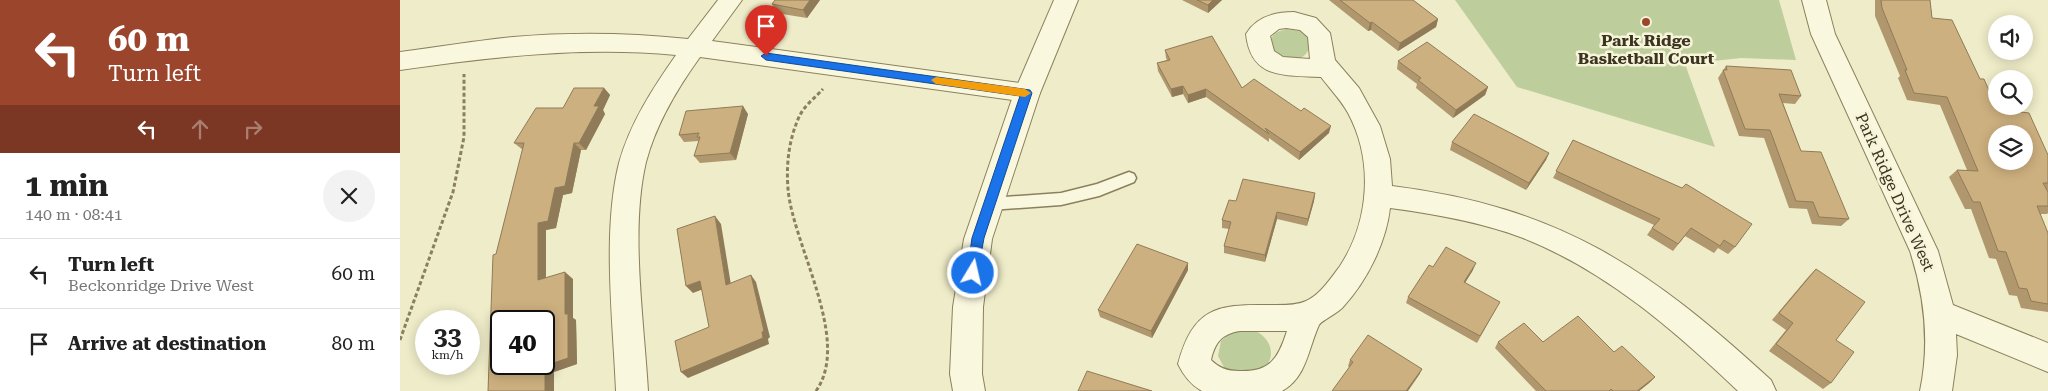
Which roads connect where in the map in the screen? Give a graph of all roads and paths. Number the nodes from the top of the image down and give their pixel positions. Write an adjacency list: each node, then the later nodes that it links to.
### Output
1 (730, 0): 4 (street)
2 (1066, 0): 9 (street)
3 (1814, 0): 14 (street, Park Ridge Drive West)
4 (695, 47): 5 (street); 9 (street); 17 (street)
5 (400, 61)
6 (463, 68): 15 (path)
7 (1329, 69): 11 (street)
8 (823, 89): 18 (path)
9 (1027, 93): 12 (street)
10 (1129, 178): 12 (lane)
11 (1379, 196): 13 (street); 20 (street)
12 (990, 204): 19 (street)
13 (1307, 314)
14 (1940, 314): 16 (street); 21 (street, Park Ridge Drive West)
15 (400, 340)
16 (2048, 358)
17 (632, 391)
18 (816, 391)
19 (969, 391)
20 (1760, 391)
21 (1936, 391)

